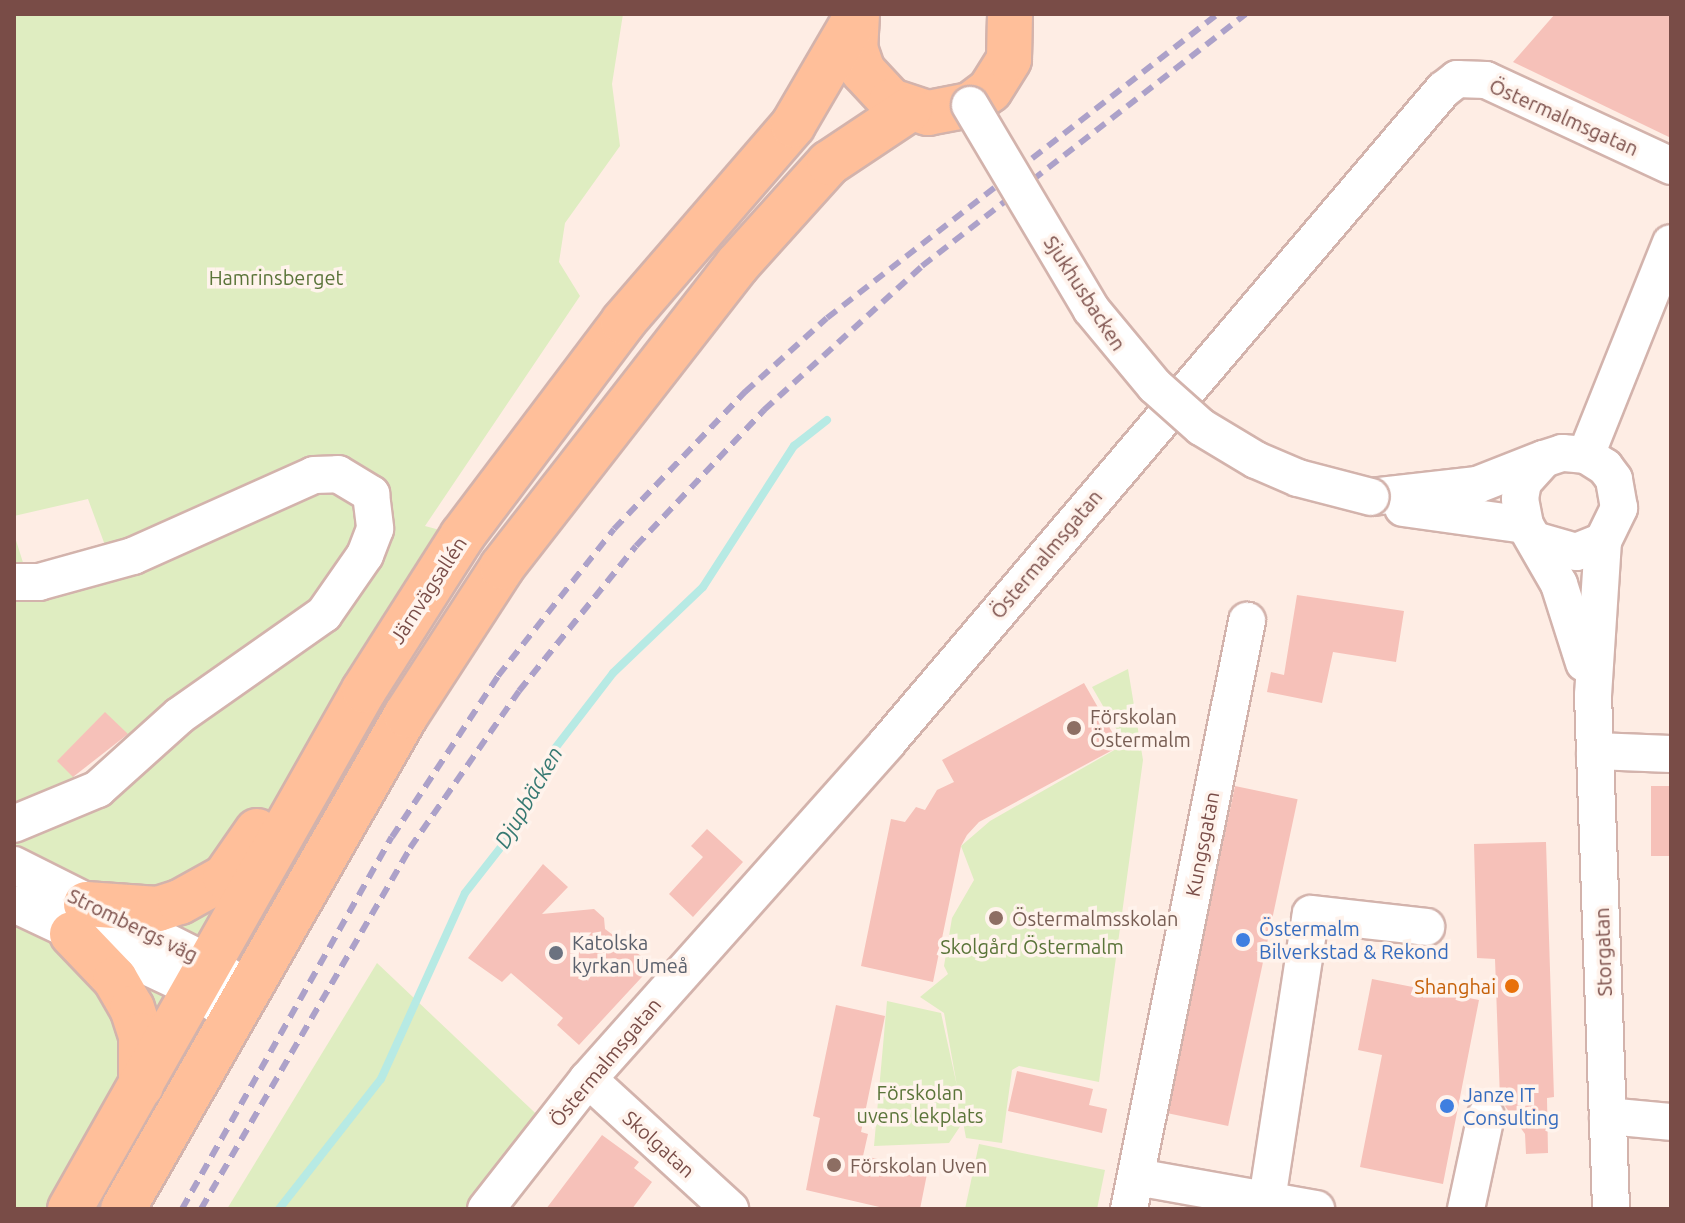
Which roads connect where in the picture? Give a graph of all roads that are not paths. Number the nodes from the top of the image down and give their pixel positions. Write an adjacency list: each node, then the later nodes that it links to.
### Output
1 (1010, 14): 4 (main road)
2 (1033, 14): 4 (main road)
3 (856, 16): 6 (main road); 16 (main road, Järnvägsallén)
4 (1009, 59): 5 (main road)
5 (970, 105): 6 (main road); 11 (street, Sjukhusbacken, bridge)
6 (910, 109): 26 (main road)
7 (1671, 166): 27 (street, Östermalmsgatan)
8 (1671, 243): 9 (street)
9 (1586, 455): 10 (street); 13 (street, Storgatan)
10 (1544, 459): 11 (street, Sjukhusbacken); 12 (street, Storgatan)
11 (1371, 497): 12 (street, Sjukhusbacken)
12 (1522, 529): 13 (street); 17 (street, Storgatan)
13 (1603, 541): 17 (street, Storgatan)
14 (14, 582): 20 (street)
15 (1247, 621): 32 (street, Kungsgatan)
16 (364, 690): 23 (main road); 25 (main road, Järnvägsallén)
17 (1593, 695): 18 (street, Storgatan)
18 (1595, 751): 19 (street); 30 (street, Storgatan)
19 (1671, 754)
20 (14, 824)
21 (14, 865): 23 (street, Strombergs väg)
22 (14, 904): 23 (street, Strombergs väg)
23 (79, 919): 25 (street, Strombergs väg); 28 (main road)
24 (1426, 927): 33 (street)
25 (202, 976): 26 (street, Strombergs väg); 28 (main road, Järnvägsallén)
26 (241, 1003): 35 (main road)
27 (588, 1079): 36 (street, Östermalmsgatan); 37 (street, Skolgatan)
28 (141, 1086): 34 (main road, Järnvägsallén)
29 (1486, 1116): 39 (street)
30 (1608, 1116): 31 (street); 40 (street, Storgatan)
31 (1671, 1122)
32 (1132, 1193): 33 (street)
33 (1267, 1200): 38 (street)
34 (70, 1209)
35 (123, 1209)
36 (486, 1209)
37 (730, 1209)
38 (1316, 1209)
39 (1466, 1209)
40 (1611, 1209)

